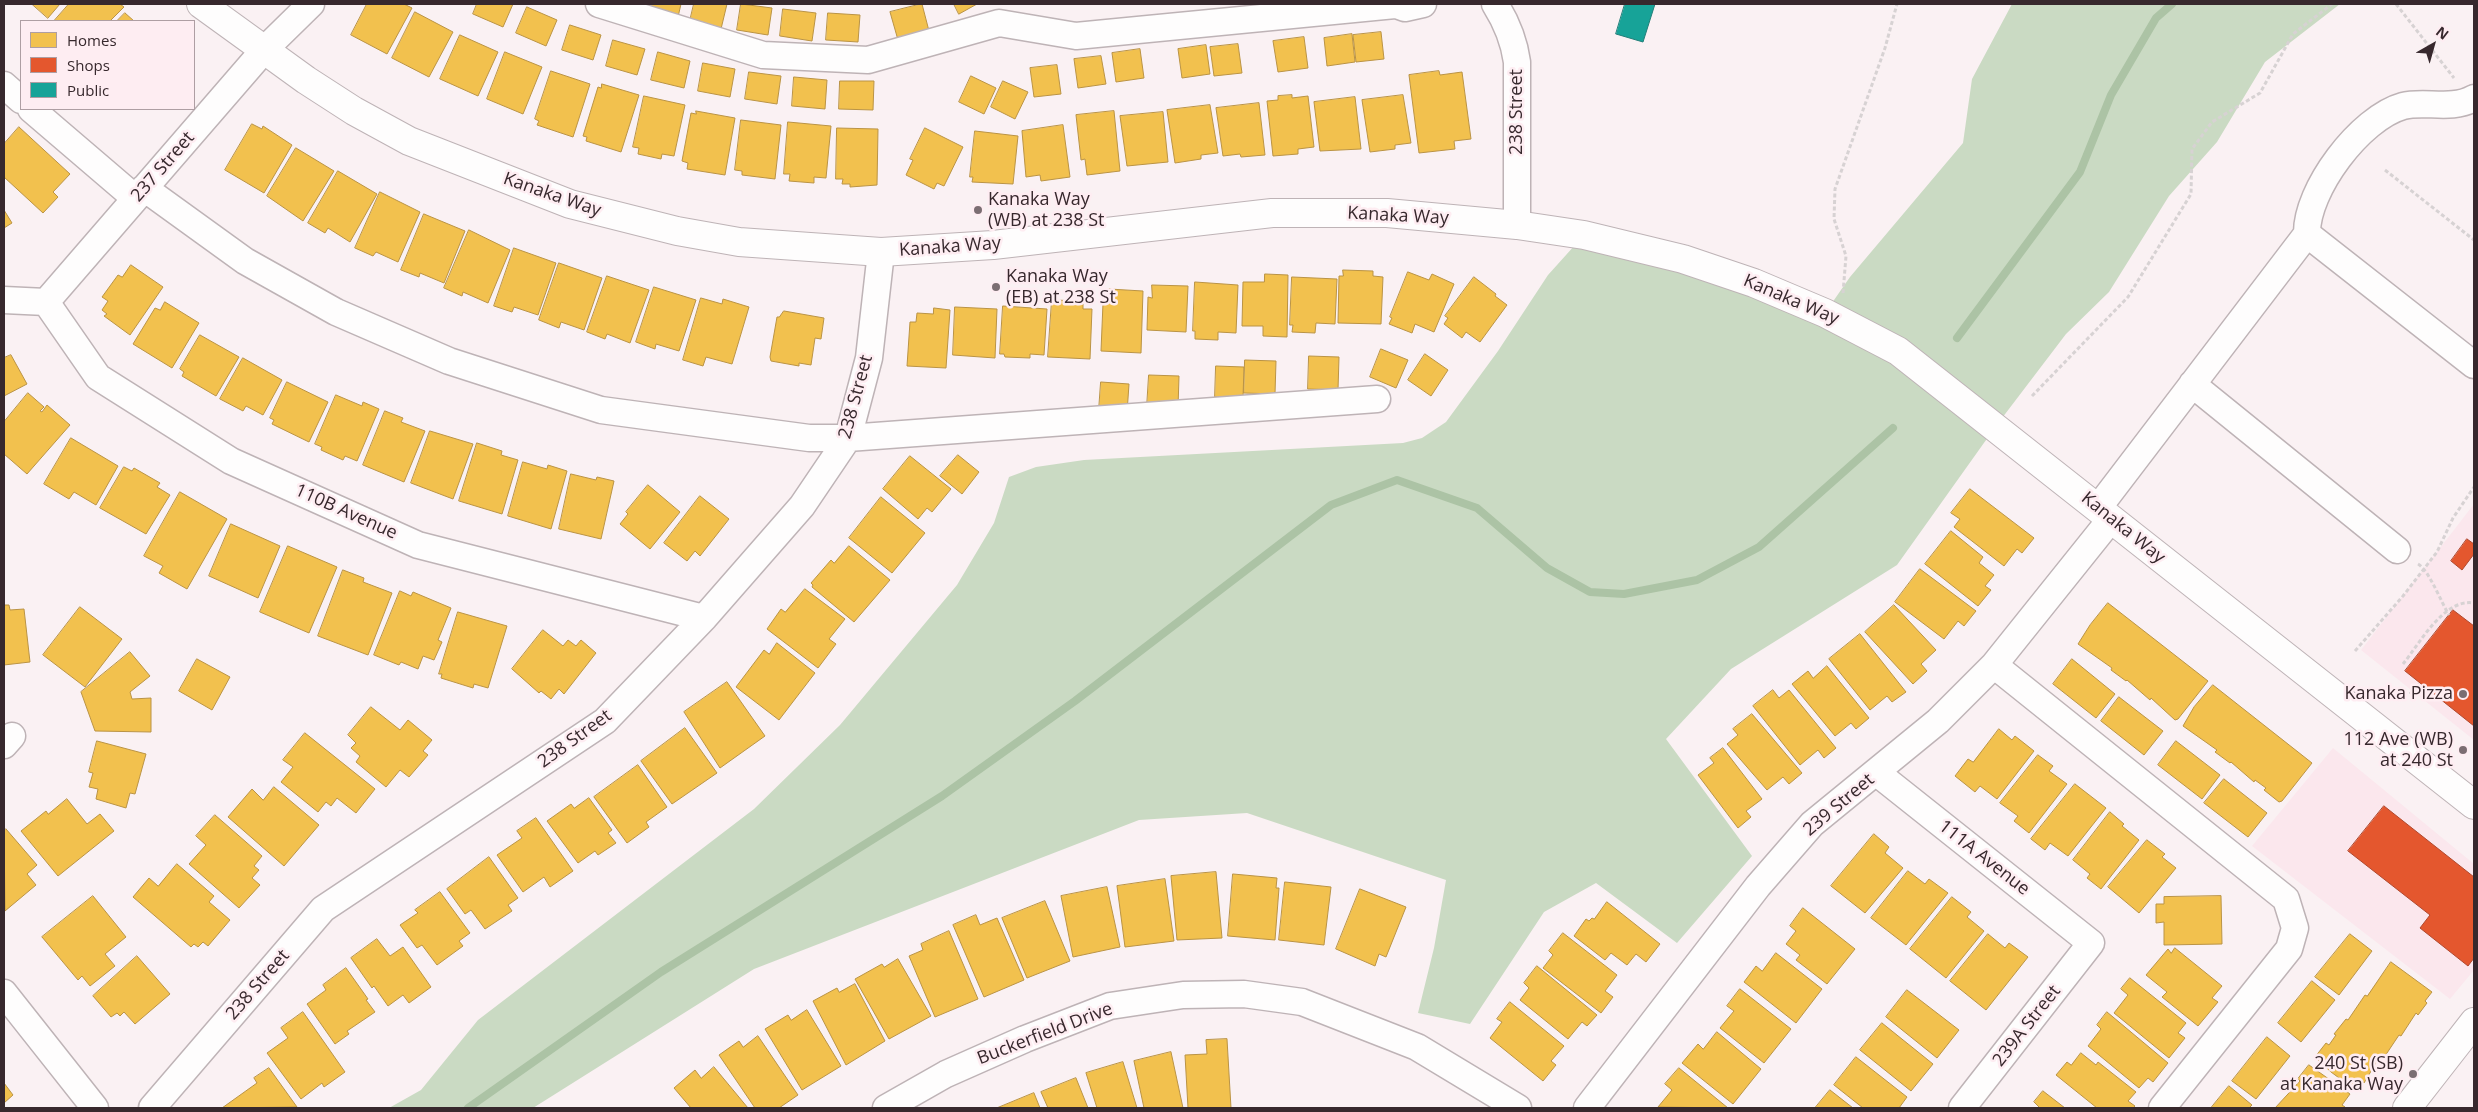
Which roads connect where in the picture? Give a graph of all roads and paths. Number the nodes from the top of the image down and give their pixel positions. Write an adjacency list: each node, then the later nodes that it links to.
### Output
1 (201, 4): 10 (main road, Kanaka Way)
2 (311, 4): 10 (street, 237 Street)
3 (598, 4): 9 (street)
4 (1423, 4): 9 (street)
5 (1495, 4): 17 (street, 238 Street)
6 (1897, 4): 23 (path)
7 (2332, 4): 26 (path)
8 (2396, 4): 13 (path)
9 (1395, 5)
10 (264, 50): 16 (street, 237 Street); 20 (main road, Kanaka Way)
11 (4, 85): 12 (street)
12 (20, 99)
13 (2473, 100): 18 (street)
14 (32, 110): 16 (street)
15 (2385, 170): 19 (path)
16 (139, 193): 22 (street, 237 Street); 28 (street)
17 (1517, 226): 20 (main road, Kanaka Way); 23 (main road, Kanaka Way)
18 (2307, 234): 24 (street); 25 (street, 239 Street)
19 (2474, 240)
20 (881, 252): 28 (street, 238 Street)
21 (4, 300): 22 (street)
22 (46, 302): 36 (street, 110B Avenue)
23 (1834, 317): 30 (main road, Kanaka Way)
24 (2474, 365)
25 (2192, 384): 30 (street, 239 Street); 31 (street)
26 (2032, 396)
27 (1376, 400): 28 (street)
28 (848, 438): 36 (street, 238 Street)
29 (2474, 487): 32 (path)
30 (2105, 514): 39 (street, 239 Street); 43 (main road, Kanaka Way)
31 (2397, 550): 32 (path)
32 (2425, 568): 34 (path); 37 (path)
33 (2474, 604): 34 (path)
34 (2446, 610): 35 (path); 38 (path)
35 (2449, 615)
36 (704, 618): 48 (street, 238 Street)
37 (2355, 651)
38 (2403, 664)
39 (1994, 665): 42 (street, 239 Street); 53 (street)
40 (2419, 684): 41 (path)
41 (2410, 694)
42 (1877, 773): 44 (street, 111A Avenue); 51 (street, 239 Street)
43 (2474, 805)
44 (2091, 943): 52 (street, 239A Street)
45 (4, 993): 47 (street)
46 (2474, 1022): 54 (main road)
47 (95, 1108)
48 (152, 1108)
49 (886, 1108): 50 (street, Buckerfield Drive)
50 (1518, 1108)
51 (1587, 1108)
52 (1962, 1108)
53 (2162, 1108)
54 (2408, 1108)

